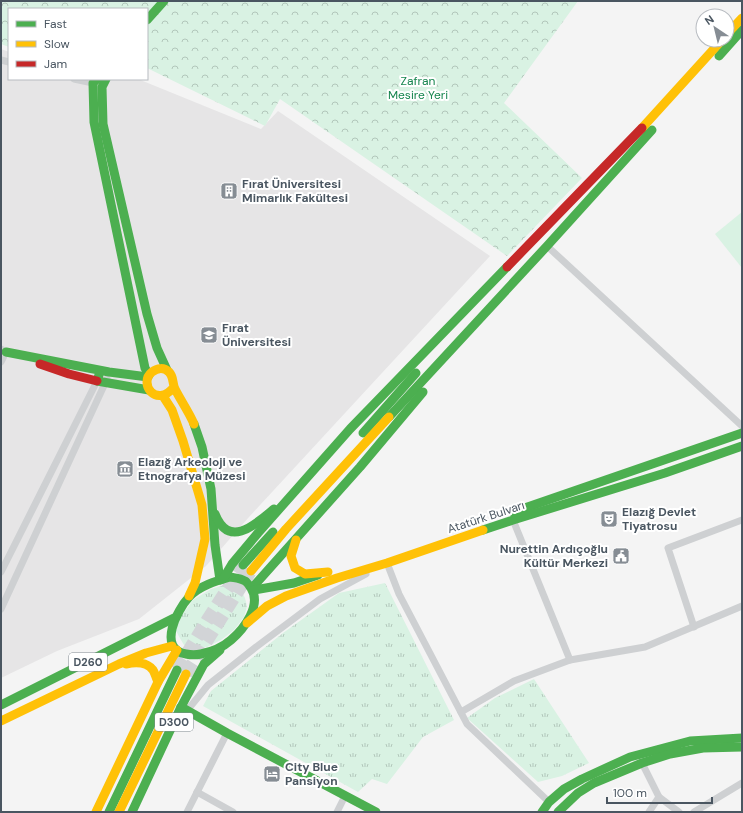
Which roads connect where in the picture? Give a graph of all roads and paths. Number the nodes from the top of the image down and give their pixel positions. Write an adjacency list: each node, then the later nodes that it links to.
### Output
1 (164, 1): 3 (main road)
2 (742, 18): 4 (main road)
3 (148, 19)
4 (735, 25)
5 (742, 30): 11 (main road)
6 (715, 48): 10 (main road)
7 (84, 80): 9 (street)
8 (106, 80): 14 (main road)
9 (95, 81): 16 (main road)
10 (534, 240): 24 (main road); 30 (main road)
11 (547, 246): 21 (street); 28 (main road); 31 (main road)
12 (4, 351): 13 (street); 15 (main road); 17 (main road)
13 (1, 362)
14 (167, 370): 16 (main road); 18 (main road)
15 (105, 371): 16 (main road); 17 (main road)
16 (149, 376): 19 (main road)
17 (101, 381): 19 (main road); 32 (street); 38 (street)
18 (174, 387): 20 (main road); 25 (main road)
19 (149, 390): 20 (main road)
20 (163, 396): 36 (main road)
21 (742, 426)
22 (742, 433): 33 (main road, Atatürk Bulvarı)
23 (742, 446): 26 (main road, Atatürk Bulvarı)
24 (294, 492): 25 (main road); 34 (main road)
25 (213, 511): 34 (main road)
26 (513, 520): 29 (main road, Atatürk Bulvarı); 44 (street)
27 (742, 520): 41 (street)
28 (296, 539): 33 (main road); 35 (main road)
29 (387, 563): 40 (main road, Atatürk Bulvarı); 50 (street); 51 (street)
30 (242, 565)
31 (251, 571)
32 (1, 572)
33 (328, 572): 35 (main road, Atatürk Bulvarı)
34 (222, 580): 35 (main road); 36 (main road)
35 (253, 589): 40 (main road)
36 (189, 598): 39 (main road)
37 (742, 606): 41 (street)
38 (1, 609)
39 (174, 618): 43 (main road); 49 (main road, D260)
40 (244, 626): 42 (main road)
41 (694, 626): 44 (street)
42 (230, 641): 43 (main road); 50 (main road, D300)
43 (175, 648): 45 (main road, D260); 48 (main road, D300)
44 (570, 660): 51 (street)
45 (109, 669): 48 (main road, D260); 52 (main road, D260)
46 (177, 670): 63 (main road)
47 (186, 674): 64 (main road)
48 (158, 682): 62 (main road, D300)
49 (1, 705)
50 (184, 709): 53 (main road); 65 (main road, D300)
51 (461, 712): 61 (street)
52 (1, 721)
53 (227, 733): 58 (street); 59 (main road)
54 (742, 738): 61 (main road)
55 (742, 747): 56 (main road)
56 (642, 763): 60 (street); 71 (main road)
57 (742, 783): 74 (street)
58 (197, 792): 66 (street); 67 (street)
59 (345, 796): 68 (street); 69 (main road)
60 (659, 797): 72 (street); 73 (street)
61 (550, 802): 70 (main road)
62 (96, 812)
63 (109, 812)
64 (119, 812)
65 (132, 812)
66 (186, 812)
67 (233, 812)
68 (337, 812)
69 (376, 812)
70 (542, 812)
71 (558, 812)
72 (649, 812)
73 (679, 812)
74 (694, 812)

